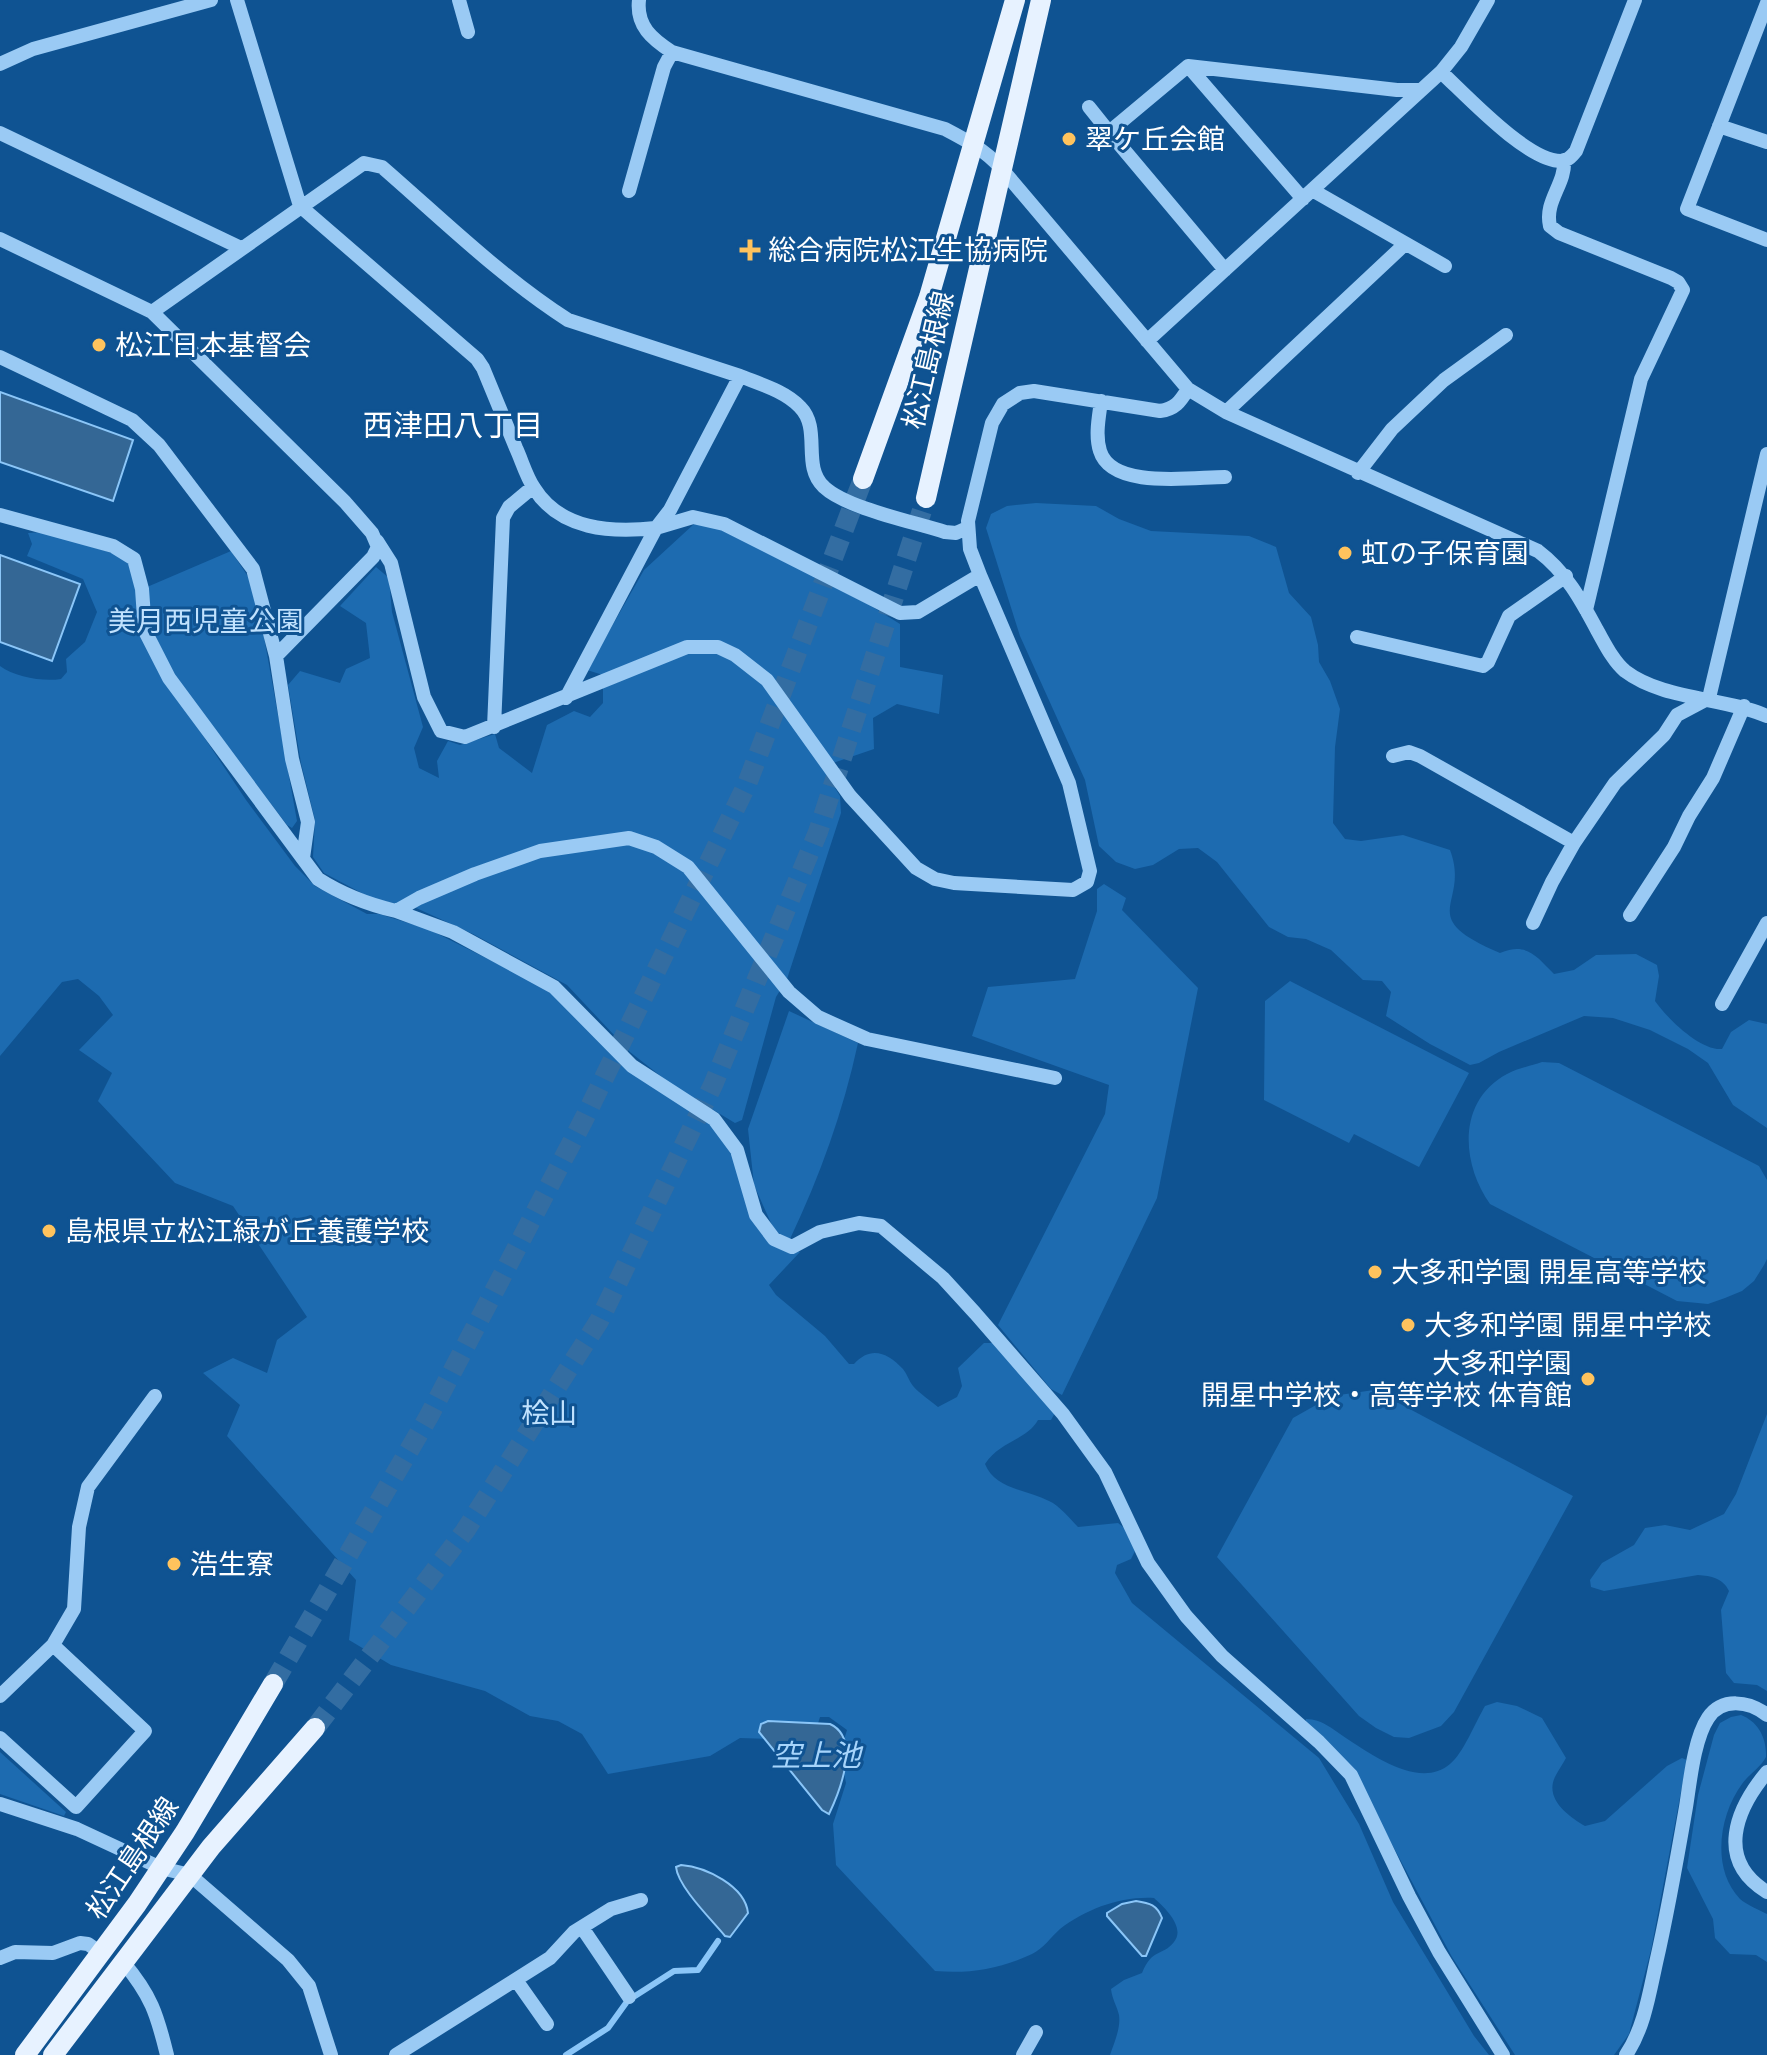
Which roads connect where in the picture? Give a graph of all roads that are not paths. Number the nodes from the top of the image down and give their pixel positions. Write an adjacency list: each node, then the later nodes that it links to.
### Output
1 (211, 0): 12 (street)
2 (237, 0): 26 (street)
3 (459, 0): 10 (street)
4 (639, 0): 11 (street)
5 (1015, 0): 21 (main road, 松江島根線)
6 (1041, 0): 23 (main road, 松江島根線)
7 (1488, 0): 14 (street)
8 (1635, 0): 22 (street)
9 (1767, 3): 17 (street)
10 (468, 32)
11 (672, 52): 21 (street); 24 (street)
12 (0, 64)
13 (1188, 66): 15 (street); 18 (street); 25 (street)
14 (1441, 72): 15 (street); 22 (street)
15 (1419, 90): 25 (street)
16 (1089, 107): 18 (street)
17 (1719, 126): 20 (street); 28 (street)
18 (1109, 132): 32 (street)
19 (0, 133): 30 (street)
20 (1767, 142)
21 (974, 145): 23 (street); 44 (main road, 松江島根線)
22 (1564, 160): 53 (street)
23 (1001, 168): 35 (street); 46 (main road, 松江島根線)
24 (629, 191)
25 (1308, 194): 29 (street); 32 (street)
26 (300, 206): 30 (street); 37 (street); 45 (street)
27 (0, 239): 33 (street)
28 (1767, 240)
29 (1405, 244): 31 (street); 40 (street)
30 (241, 248): 33 (street)
31 (1445, 266)
32 (1225, 270): 35 (street)
33 (152, 312): 50 (street)
34 (1506, 335): 42 (street)
35 (1147, 341): 38 (street)
36 (0, 357): 55 (street)
37 (740, 376): 48 (street); 49 (street)
38 (1188, 389): 39 (street); 40 (street)
39 (1101, 401): 43 (street); 49 (street)
40 (1226, 412): 42 (street)
41 (1767, 454): 57 (street)
42 (1358, 473): 52 (street)
43 (1225, 477)
44 (863, 479)
45 (533, 487): 48 (street); 60 (street)
46 (926, 498)
47 (0, 515): 63 (street)
48 (656, 528): 51 (street); 56 (street)
49 (967, 528): 51 (street)
50 (377, 541): 55 (street); 60 (street)
51 (980, 575): 56 (street)
52 (1566, 576): 53 (street); 54 (street)
53 (1586, 610): 57 (street)
54 (1357, 637)
55 (276, 656): 63 (street)
56 (566, 698): 60 (street)
57 (1709, 698): 58 (street); 62 (street)
58 (1744, 706): 59 (street); 65 (street)
59 (1767, 716)
60 (494, 727)
61 (1393, 756): 62 (street)
62 (1574, 843): 66 (street)
63 (303, 858): 64 (street)
64 (396, 911): 69 (street); 97 (street)
65 (1630, 915)
66 (1533, 923)
67 (1767, 923): 68 (street)
68 (1722, 1004)
69 (1055, 1078)
70 (155, 1396): 71 (street)
71 (53, 1645): 73 (street); 76 (street)
72 (273, 1684): 79 (main road, 松江島根線)
73 (0, 1696)
74 (1767, 1715): 98 (street)
75 (315, 1728): 80 (main road, 松江島根線)
76 (0, 1738)
77 (1767, 1772): 81 (street)
78 (0, 1804): 79 (street)
79 (161, 1868): 80 (street); 84 (main road, 松江島根線)
80 (190, 1875): 86 (main road, 松江島根線); 95 (street)
81 (1767, 1892)
82 (641, 1900): 83 (street)
83 (583, 1929): 87 (street); 88 (street)
84 (101, 1953): 85 (street); 92 (main road, 松江島根線)
85 (0, 1958)
86 (123, 1962): 93 (main road, 松江島根線); 94 (street)
87 (516, 1980): 89 (street); 91 (street)
88 (629, 1997)
89 (547, 2024)
90 (1036, 2032): 96 (street)
91 (403, 2053)
92 (25, 2055)
93 (53, 2055)
94 (167, 2055)
95 (331, 2055)
96 (1023, 2055)
97 (1503, 2055)
98 (1626, 2055)

